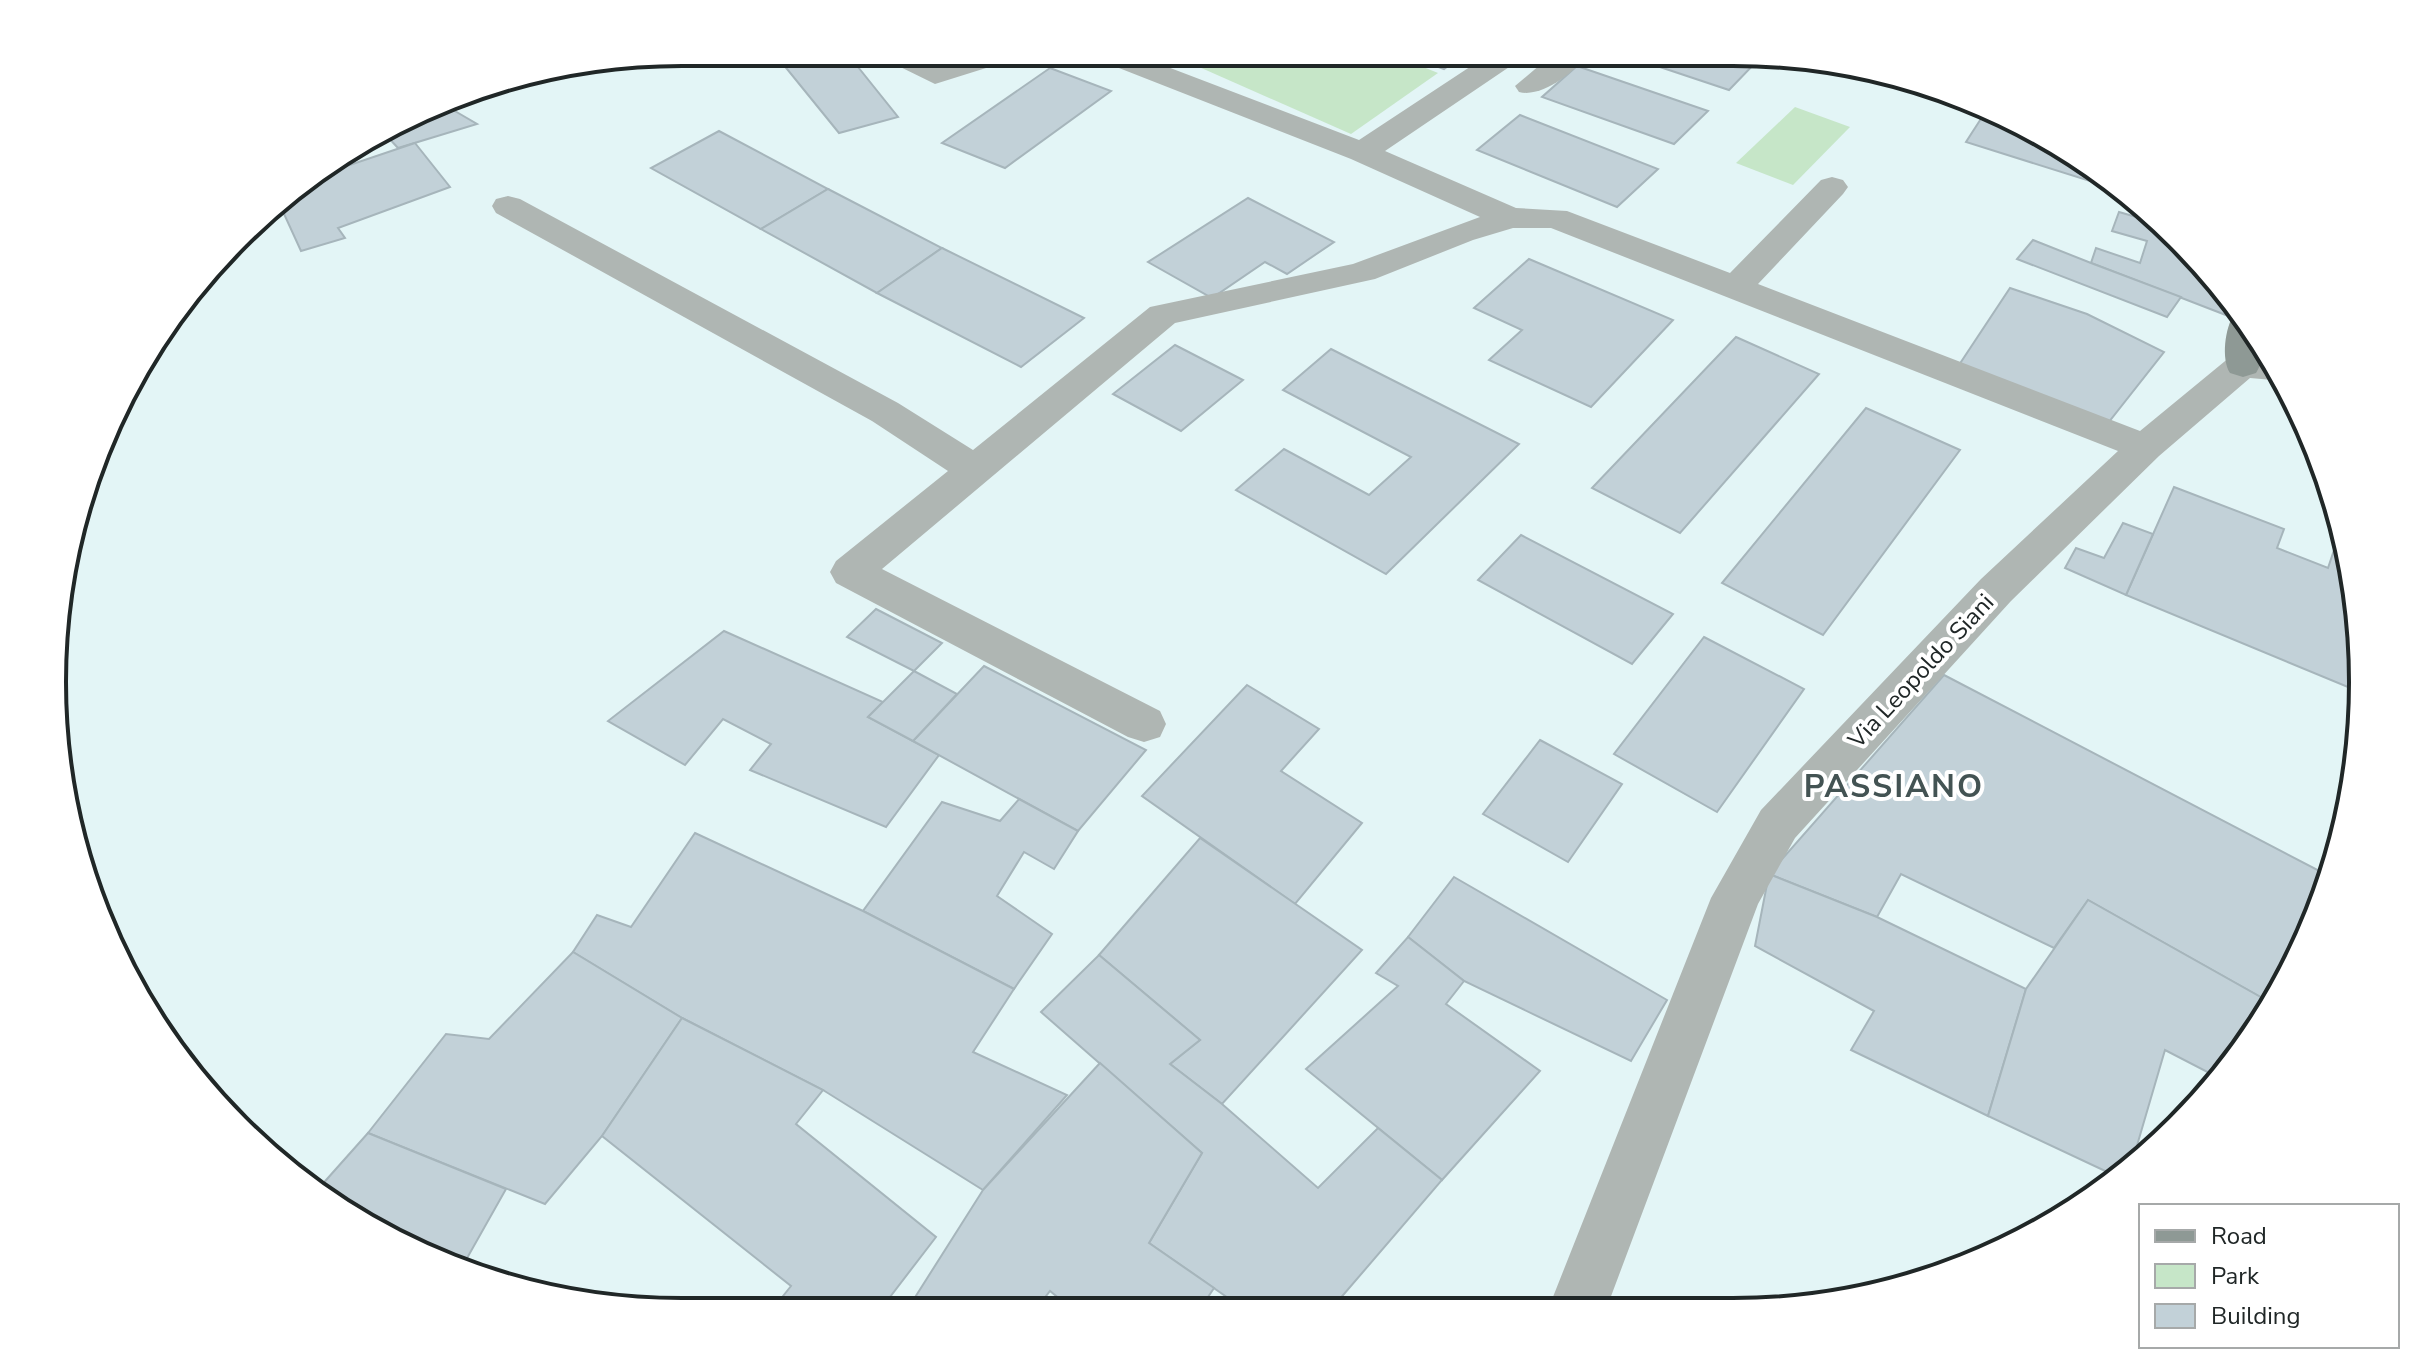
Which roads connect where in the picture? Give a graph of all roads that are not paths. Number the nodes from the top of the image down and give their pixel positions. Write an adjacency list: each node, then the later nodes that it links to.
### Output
1 (918, 66): 2 (street)
2 (964, 66)
3 (1140, 66): 7 (street)
4 (1491, 66): 7 (street)
5 (1556, 66): 6 (street)
6 (1530, 86)
7 (1362, 152): 10 (street)
8 (1832, 187): 11 (street)
9 (508, 206): 14 (street)
10 (1511, 218): 11 (street); 14 (street)
11 (1735, 288): 13 (street)
12 (2254, 355): 13 (street, Via Leopoldo Siani)
13 (2145, 447): 16 (street, Via Leopoldo Siani)
14 (974, 469): 15 (street)
15 (1144, 724)
16 (1581, 1298)

